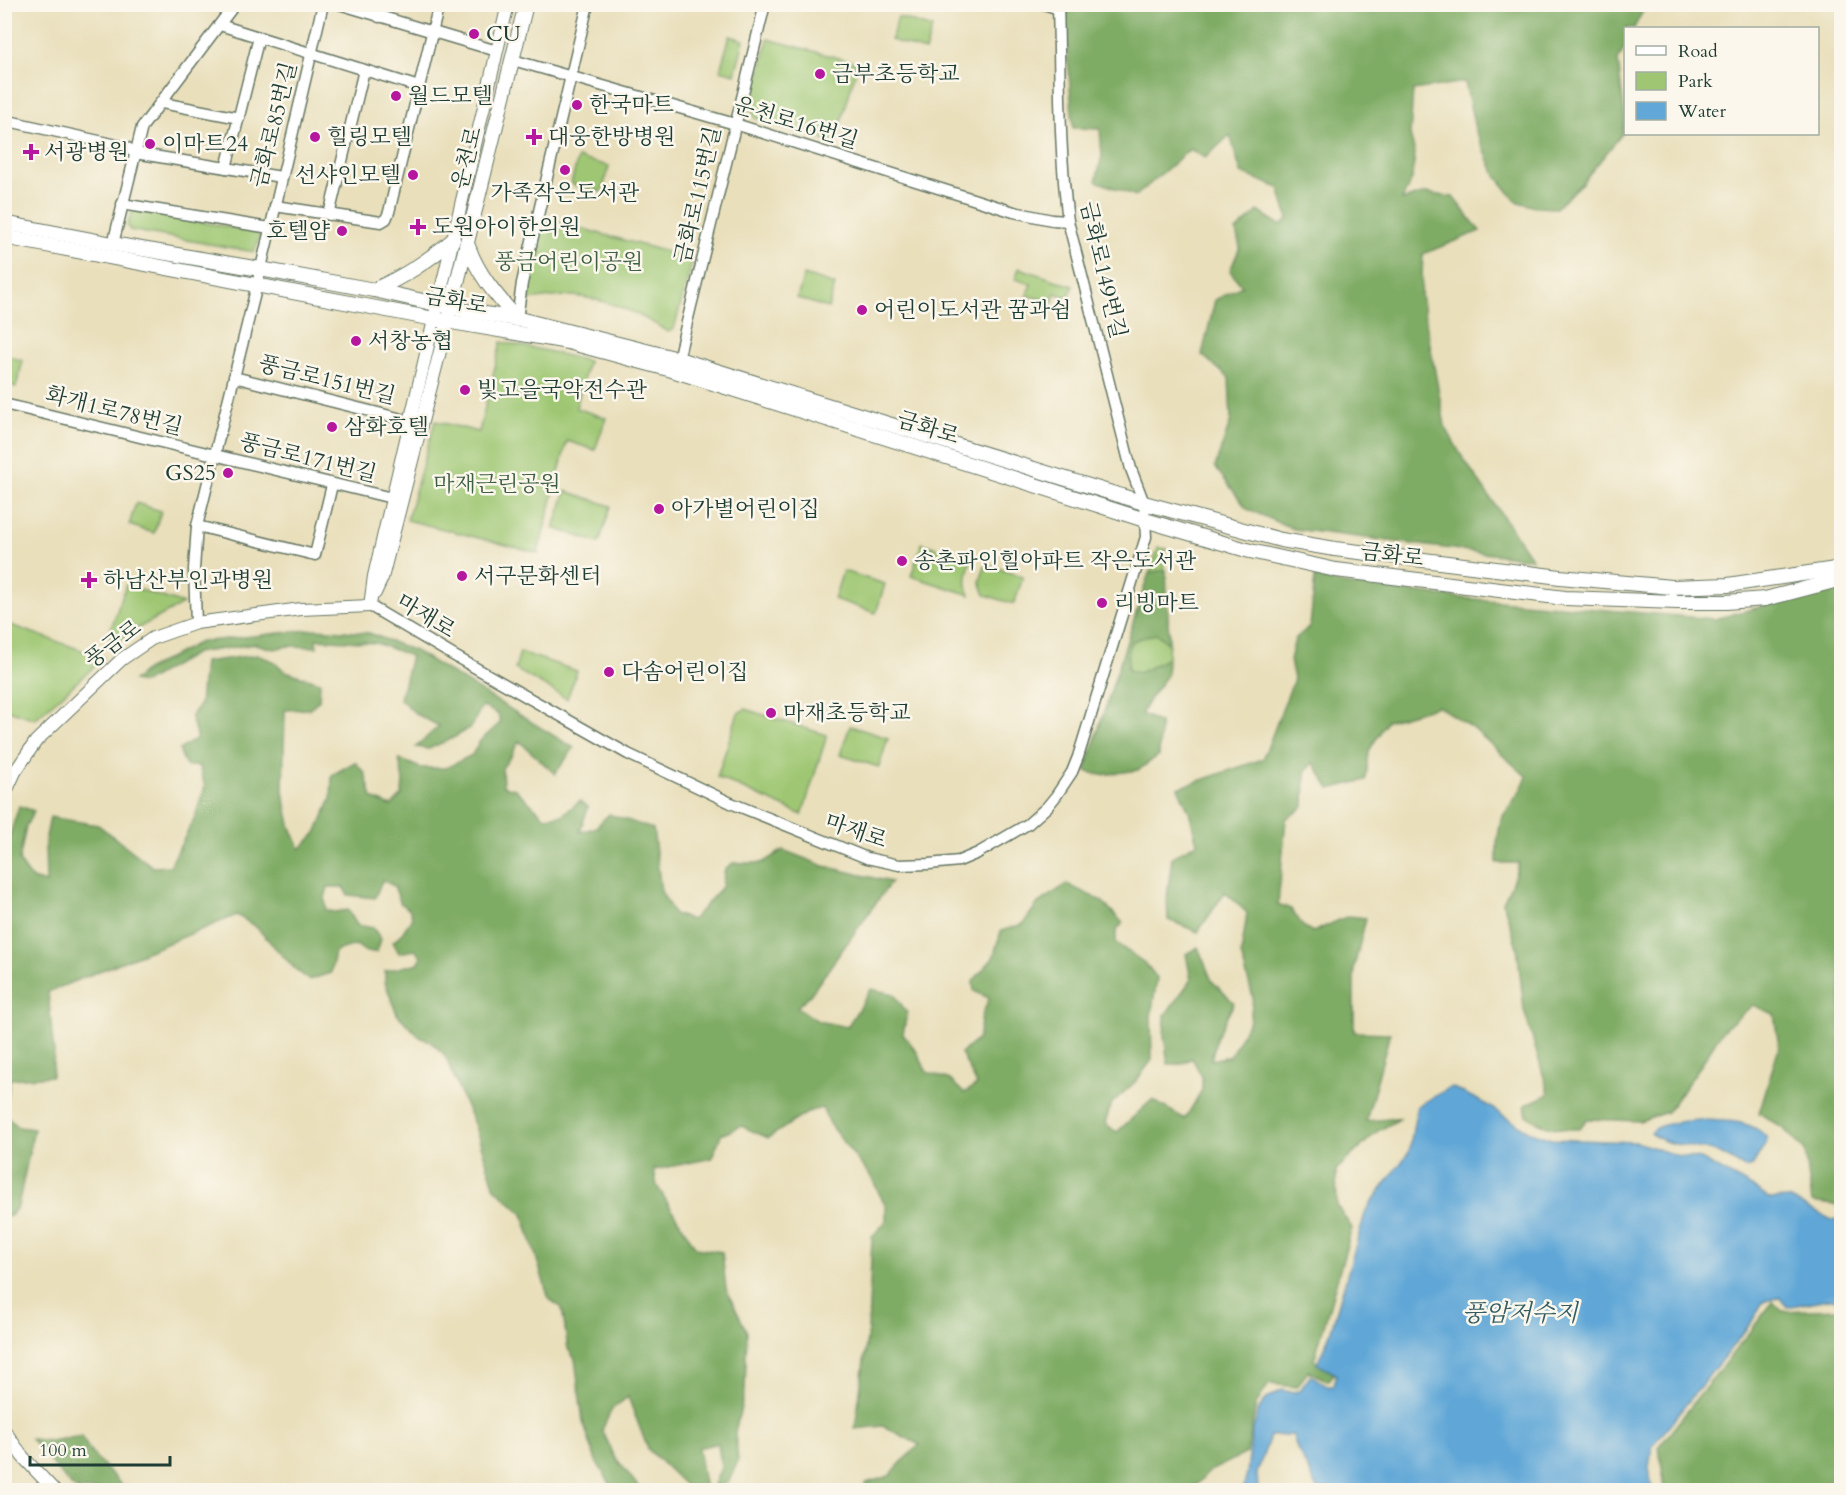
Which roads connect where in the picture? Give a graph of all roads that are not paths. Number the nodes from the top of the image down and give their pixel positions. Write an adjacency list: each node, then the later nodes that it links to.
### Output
1 (235, 4): 13 (street)
2 (323, 4): 17 (street, 금화로85번길)
3 (339, 4): 12 (street)
4 (382, 4): 12 (street)
5 (439, 4): 14 (street, 금화로85번길)
6 (508, 4): 16 (street, 운천로)
7 (526, 4): 18 (main road, 운천로)
8 (588, 4): 20 (street)
9 (765, 4): 25 (street, 금화로115번길)
10 (1044, 4): 11 (street)
11 (1059, 7): 32 (street, 금화로149번길)
12 (379, 17): 14 (street)
13 (220, 26): 15 (street); 22 (street)
14 (432, 32): 16 (street); 21 (street, 금화로85번길)
15 (258, 37): 17 (street); 23 (street)
16 (497, 51): 36 (street, 운천로)
17 (312, 54): 19 (street, 금화로85번길); 28 (street, 금화로85번길)
18 (513, 60): 20 (street, 운천로16번길); 38 (main road, 운천로)
19 (364, 70): 21 (street, 금화로85번길); 31 (street)
20 (571, 76): 25 (street, 운천로16번길); 44 (street)
21 (419, 87): 31 (street, 금화로85번길)
22 (162, 103): 23 (street); 26 (street)
23 (238, 118): 27 (street)
24 (4, 120): 26 (street)
25 (735, 124): 32 (street, 운천로16번길); 46 (street, 금화로115번길)
26 (135, 153): 27 (street); 29 (street)
27 (226, 168): 28 (street)
28 (281, 177): 30 (street, 금화로85번길)
29 (122, 204): 34 (street); 37 (street)
30 (275, 206): 31 (street, 금화로85번길); 34 (street, 금화로85번길)
31 (329, 215)
32 (1068, 221): 53 (street, 금화로149번길)
33 (4, 223): 37 (main road, 금화로)
34 (270, 228): 39 (street, 금화로85번길)
35 (4, 237): 40 (main road, 금화로)
36 (453, 240): 41 (main road); 42 (street, 운천로)
37 (113, 243): 39 (main road, 금화로)
38 (468, 246): 43 (main road, 운천로); 44 (main road)
39 (260, 268): 40 (street, 풍금로151번길); 41 (main road, 금화로)
40 (257, 285): 45 (main road, 금화로); 47 (street, 풍금로151번길)
41 (374, 290): 42 (main road, 금화로)
42 (436, 304): 43 (main road, 금화로); 45 (street, 운천로)
43 (451, 307): 44 (main road, 금화로); 45 (street, 운천로)
44 (517, 319): 46 (main road, 금화로)
45 (441, 320): 49 (street); 54 (main road, 금화로); 58 (street)
46 (678, 359): 53 (main road, 금화로)
47 (234, 376): 49 (street, 풍금로151번길); 50 (street, 풍금로151번길)
48 (4, 404): 50 (street, 화개1로78번길)
49 (410, 421): 52 (street)
50 (215, 455): 51 (street, 풍금로171번길); 55 (street, 풍금로151번길)
51 (332, 484): 52 (street, 풍금로171번길); 55 (street)
52 (392, 498): 58 (street)
53 (1144, 503): 54 (street, 마재로); 56 (main road, 금화로)
54 (1145, 520): 57 (main road, 금화로); 58 (street, 마재로)
55 (197, 526): 59 (street, 풍금로151번길)
56 (1842, 568)
57 (1842, 579)
58 (370, 606): 59 (street, 풍금로)
59 (196, 623): 60 (street, 풍금로)
60 (10, 770): 61 (street, 풍금로)
61 (4, 796)
62 (4, 1430): 63 (street)
63 (54, 1491)

